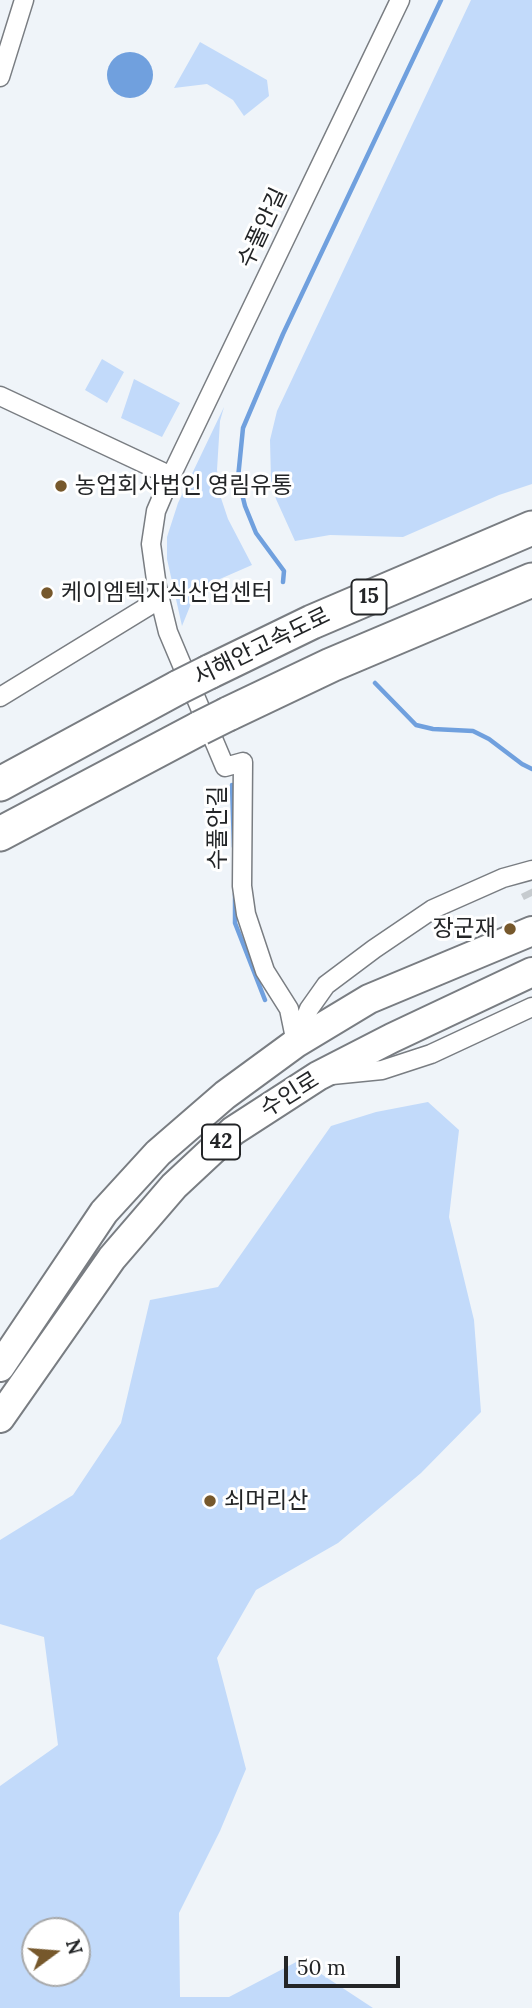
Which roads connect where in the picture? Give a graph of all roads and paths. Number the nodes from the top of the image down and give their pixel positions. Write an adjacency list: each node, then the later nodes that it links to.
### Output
1 (24, 0): 3 (street)
2 (400, 0): 5 (street, 수풀안길)
3 (0, 77)
4 (0, 396): 5 (street)
5 (171, 476): 8 (street, 수풀안길)
6 (532, 528): 10 (highway, 서해안고속도로 / 15, bridge)
7 (532, 580): 11 (highway, 서해안고속도로 / 15)
8 (160, 599): 9 (street); 17 (street, 수풀안길)
9 (0, 697)
10 (0, 784)
11 (0, 834)
12 (527, 872): 13 (street); 17 (street)
13 (529, 890)
14 (532, 931): 17 (main road, 수인로 / 42)
15 (532, 972): 18 (main road, 수인로 / 42)
16 (532, 1007): 18 (street)
17 (296, 1043): 19 (main road, 수인로 / 42)
18 (318, 1076): 20 (main road, 수인로 / 42)
19 (0, 1367)
20 (0, 1418)

